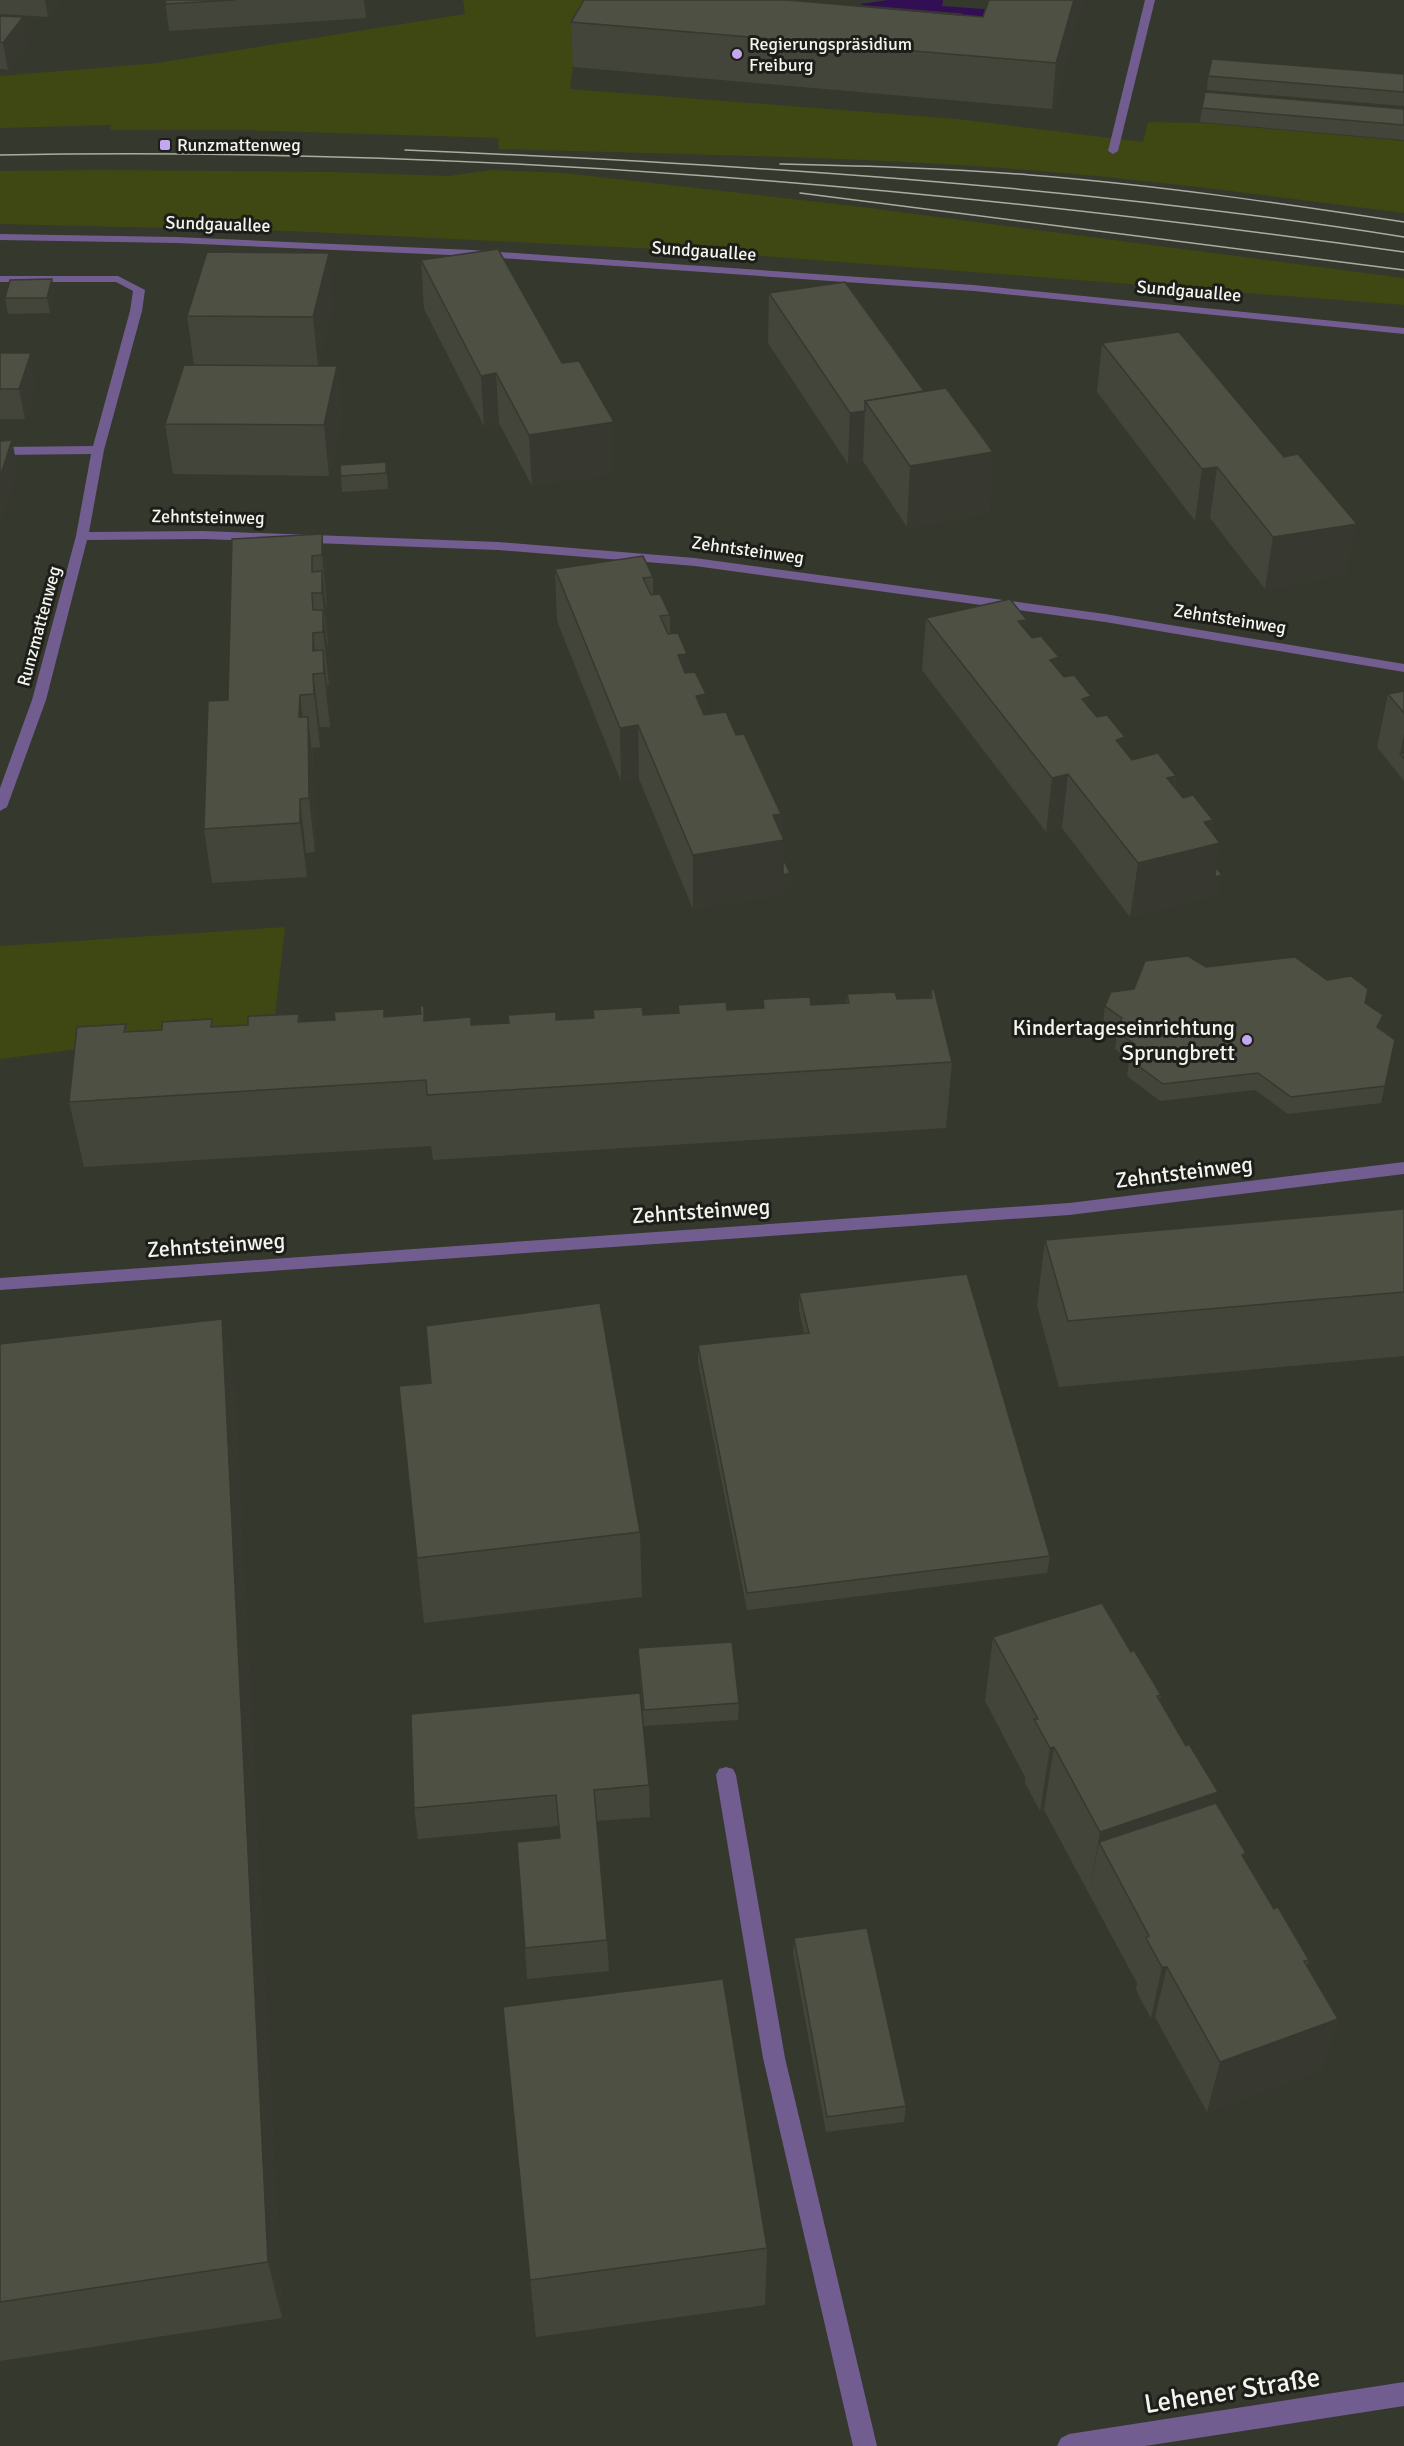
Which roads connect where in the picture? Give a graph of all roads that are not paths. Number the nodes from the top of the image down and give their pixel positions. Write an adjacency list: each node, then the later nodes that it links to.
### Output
1 (1150, 0): 2 (street)
2 (1113, 151)
3 (0, 237): 5 (street, Sundgauallee)
4 (0, 279): 6 (street, Runzmattenweg)
5 (1404, 331)
6 (98, 450): 7 (street); 8 (street, Runzmattenweg)
7 (0, 451)
8 (82, 536): 9 (street, Zehntsteinweg); 10 (street, Runzmattenweg)
9 (1404, 668)
10 (0, 807)
11 (1404, 1168): 12 (street, Zehntsteinweg)
12 (0, 1284)
13 (726, 1775): 15 (street)
14 (1404, 2394): 16 (street, Lehener Straße)
15 (865, 2446)
16 (1069, 2446)

